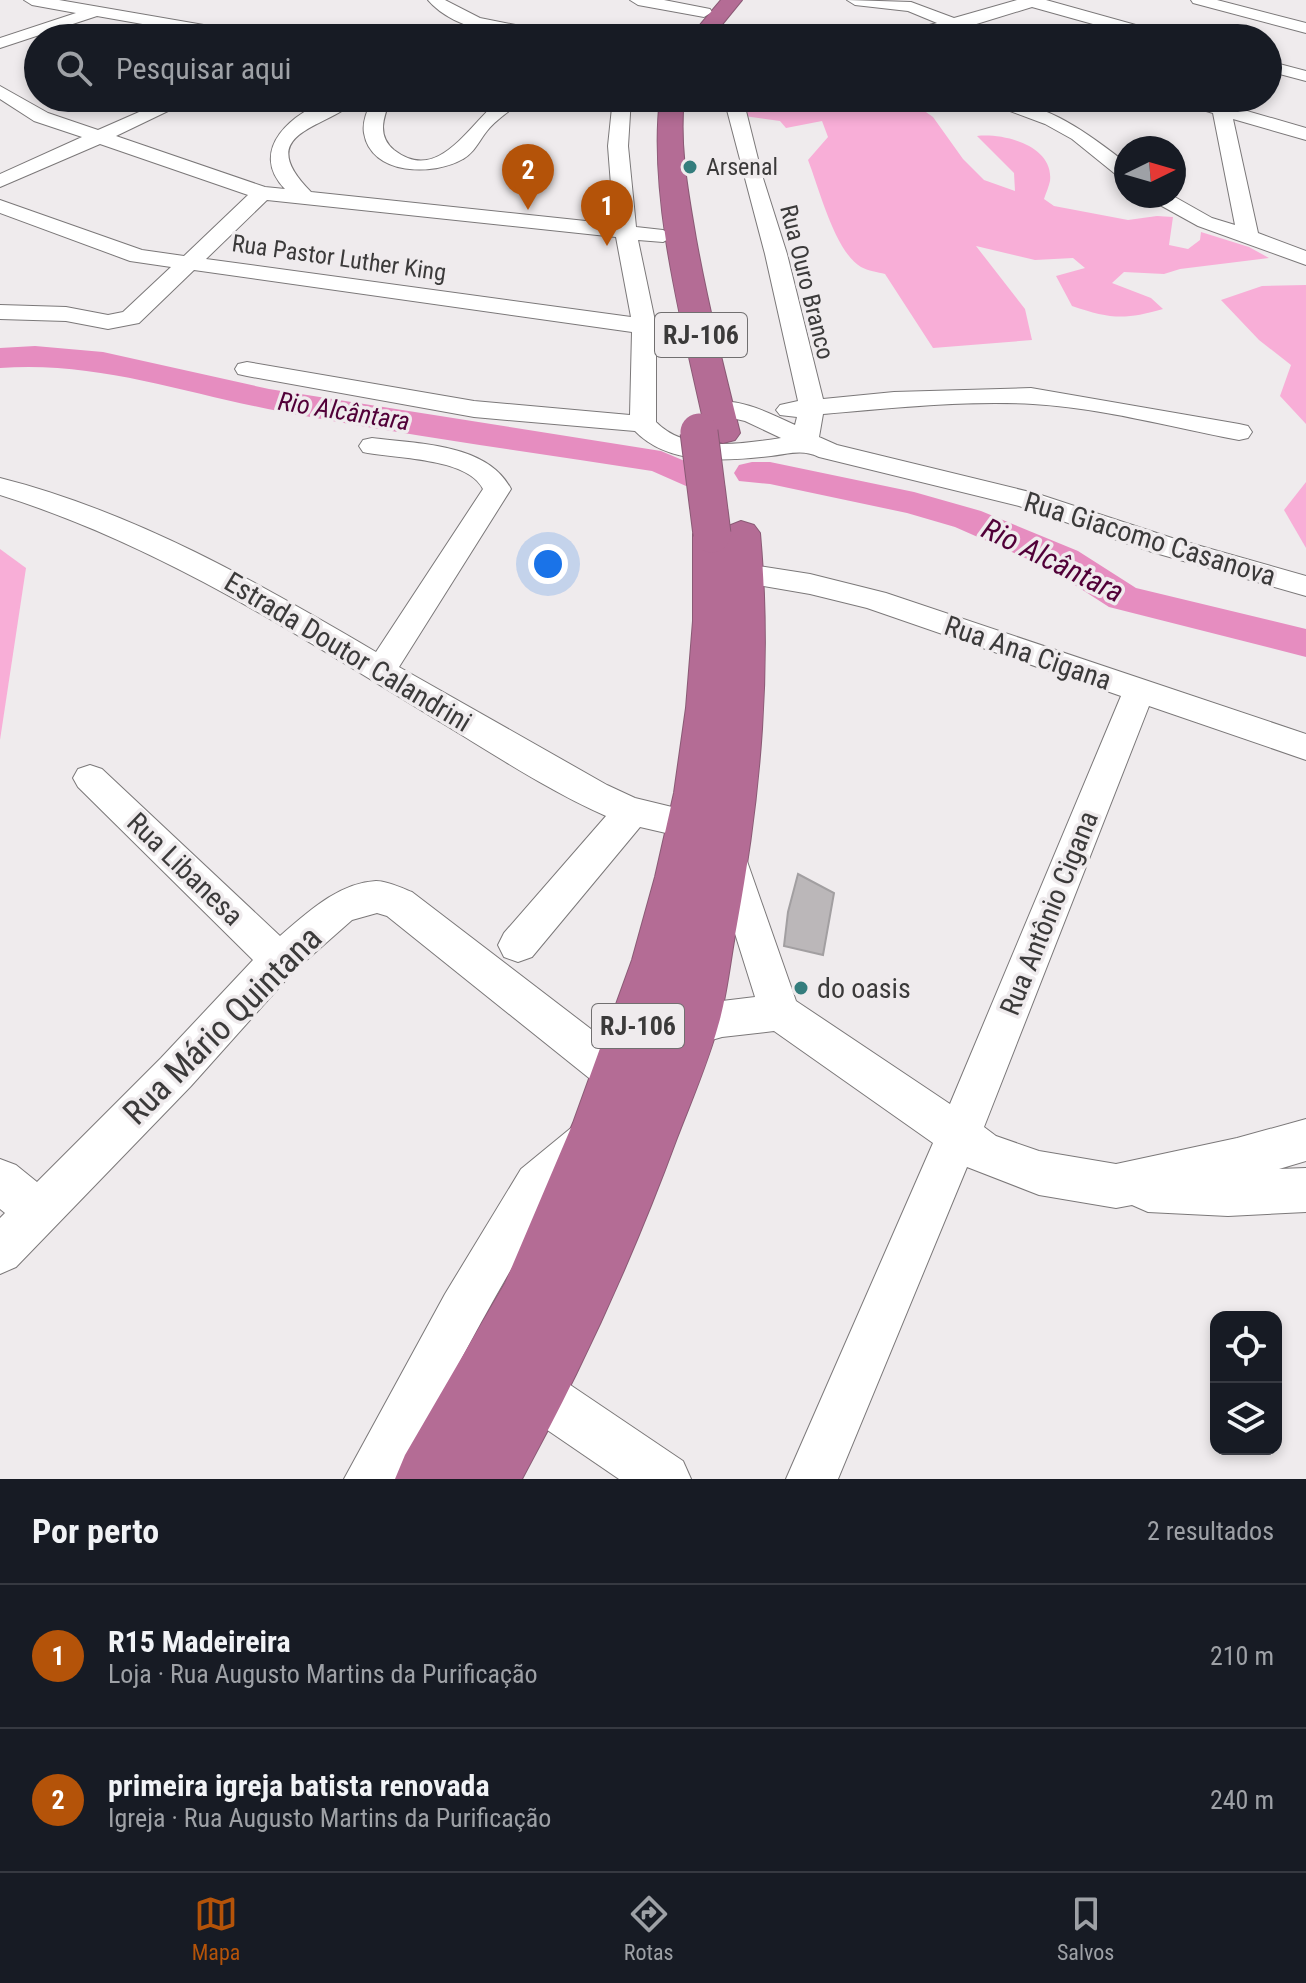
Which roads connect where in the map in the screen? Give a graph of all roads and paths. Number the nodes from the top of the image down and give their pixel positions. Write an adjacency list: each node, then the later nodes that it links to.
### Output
1 (32, 0): 9 (street)
2 (436, 0): 13 (street)
3 (638, 0): 8 (street)
4 (732, 0): 15 (highway)
5 (855, 0): 10 (street)
6 (1199, 0): 19 (street)
7 (1031, 1): 10 (street); 18 (street)
8 (710, 6): 14 (highway)
9 (95, 11): 11 (street); 12 (street)
10 (953, 21): 16 (street); 17 (street)
11 (56, 24)
12 (176, 24)
13 (487, 24)
14 (694, 24)
15 (712, 24)
16 (944, 24)
17 (957, 24)
18 (1112, 24)
19 (1306, 28)
20 (24, 35): 21 (street)
21 (0, 43)
22 (1282, 70): 23 (street)
23 (1306, 76)
24 (5, 96): 25 (street)
25 (24, 107)
26 (32, 112): 39 (street)
27 (153, 112): 39 (street)
28 (320, 112): 43 (street)
29 (376, 112): 30 (street)
30 (494, 112)
31 (623, 112): 46 (street)
32 (651, 112): 48 (highway, RJ-106)
33 (671, 112): 56 (highway, RJ-106)
34 (737, 112): 55 (street, Rua Ouro Branco)
35 (1030, 112): 40 (street)
36 (1222, 112): 47 (street)
37 (1229, 112): 38 (street)
38 (1306, 134)
39 (94, 137): 41 (street); 42 (street)
40 (1114, 163)
41 (0, 181)
42 (262, 193): 43 (street); 50 (street)
43 (305, 198): 46 (street)
44 (0, 206): 50 (street, Rua Pastor Luther King)
45 (1180, 208): 47 (street)
46 (626, 234): 48 (street); 52 (street)
47 (1247, 234): 49 (street)
48 (663, 236): 53 (highway, RJ-106)
49 (1306, 258)
50 (190, 264): 51 (street); 52 (street, Rua Pastor Luther King)
51 (0, 312)
52 (644, 327): 53 (street, Rua Pastor Luther King); 57 (street)
53 (678, 331): 56 (highway, RJ-106)
54 (247, 369): 57 (street)
55 (812, 407): 56 (street); 58 (street); 59 (street, Rua Ouro Branco)
56 (724, 422): 59 (street, Rua Giacomo Casanova); 62 (highway, RJ-106, bridge)
57 (643, 424): 59 (street)
58 (1239, 432)
59 (805, 442): 63 (street, Rua Giacomo Casanova)
60 (372, 446): 64 (street)
61 (0, 486): 64 (street, Estrada Doutor Calandrini)
62 (733, 547): 65 (street, Rua Ana Cigana); 69 (highway, RJ-106)
63 (1306, 586)
64 (380, 671): 68 (street, Estrada Doutor Calandrini)
65 (1139, 691): 66 (street, Rua Ana Cigana); 75 (street, Rua Antônio Cigana)
66 (1306, 747)
67 (90, 778): 71 (street, Rua Libanesa)
68 (632, 811): 69 (street, Estrada Doutor Calandrini); 70 (street)
69 (710, 840): 72 (street); 73 (highway, RJ-106); 74 (highway, RJ-106)
70 (518, 945)
71 (279, 960): 74 (street, Rua Mário Quintana); 81 (street, Rua Mário Quintana)
72 (780, 1012): 73 (street); 75 (street)
73 (691, 1028): 83 (highway, RJ-106)
74 (619, 1076): 76 (highway, RJ-106)
75 (959, 1134): 79 (street); 88 (street, Rua Antônio Cigana)
76 (596, 1135): 84 (street); 85 (highway, RJ-106)
77 (1306, 1140): 79 (street)
78 (0, 1181): 81 (street)
79 (1116, 1186): 80 (street)
80 (1306, 1190)
81 (38, 1211): 82 (street, Rua Mário Quintana)
82 (0, 1251)
83 (536, 1392): 86 (highway, RJ-106); 87 (street)
84 (370, 1479)
85 (429, 1479)
86 (485, 1479)
87 (665, 1479)
88 (812, 1479)

